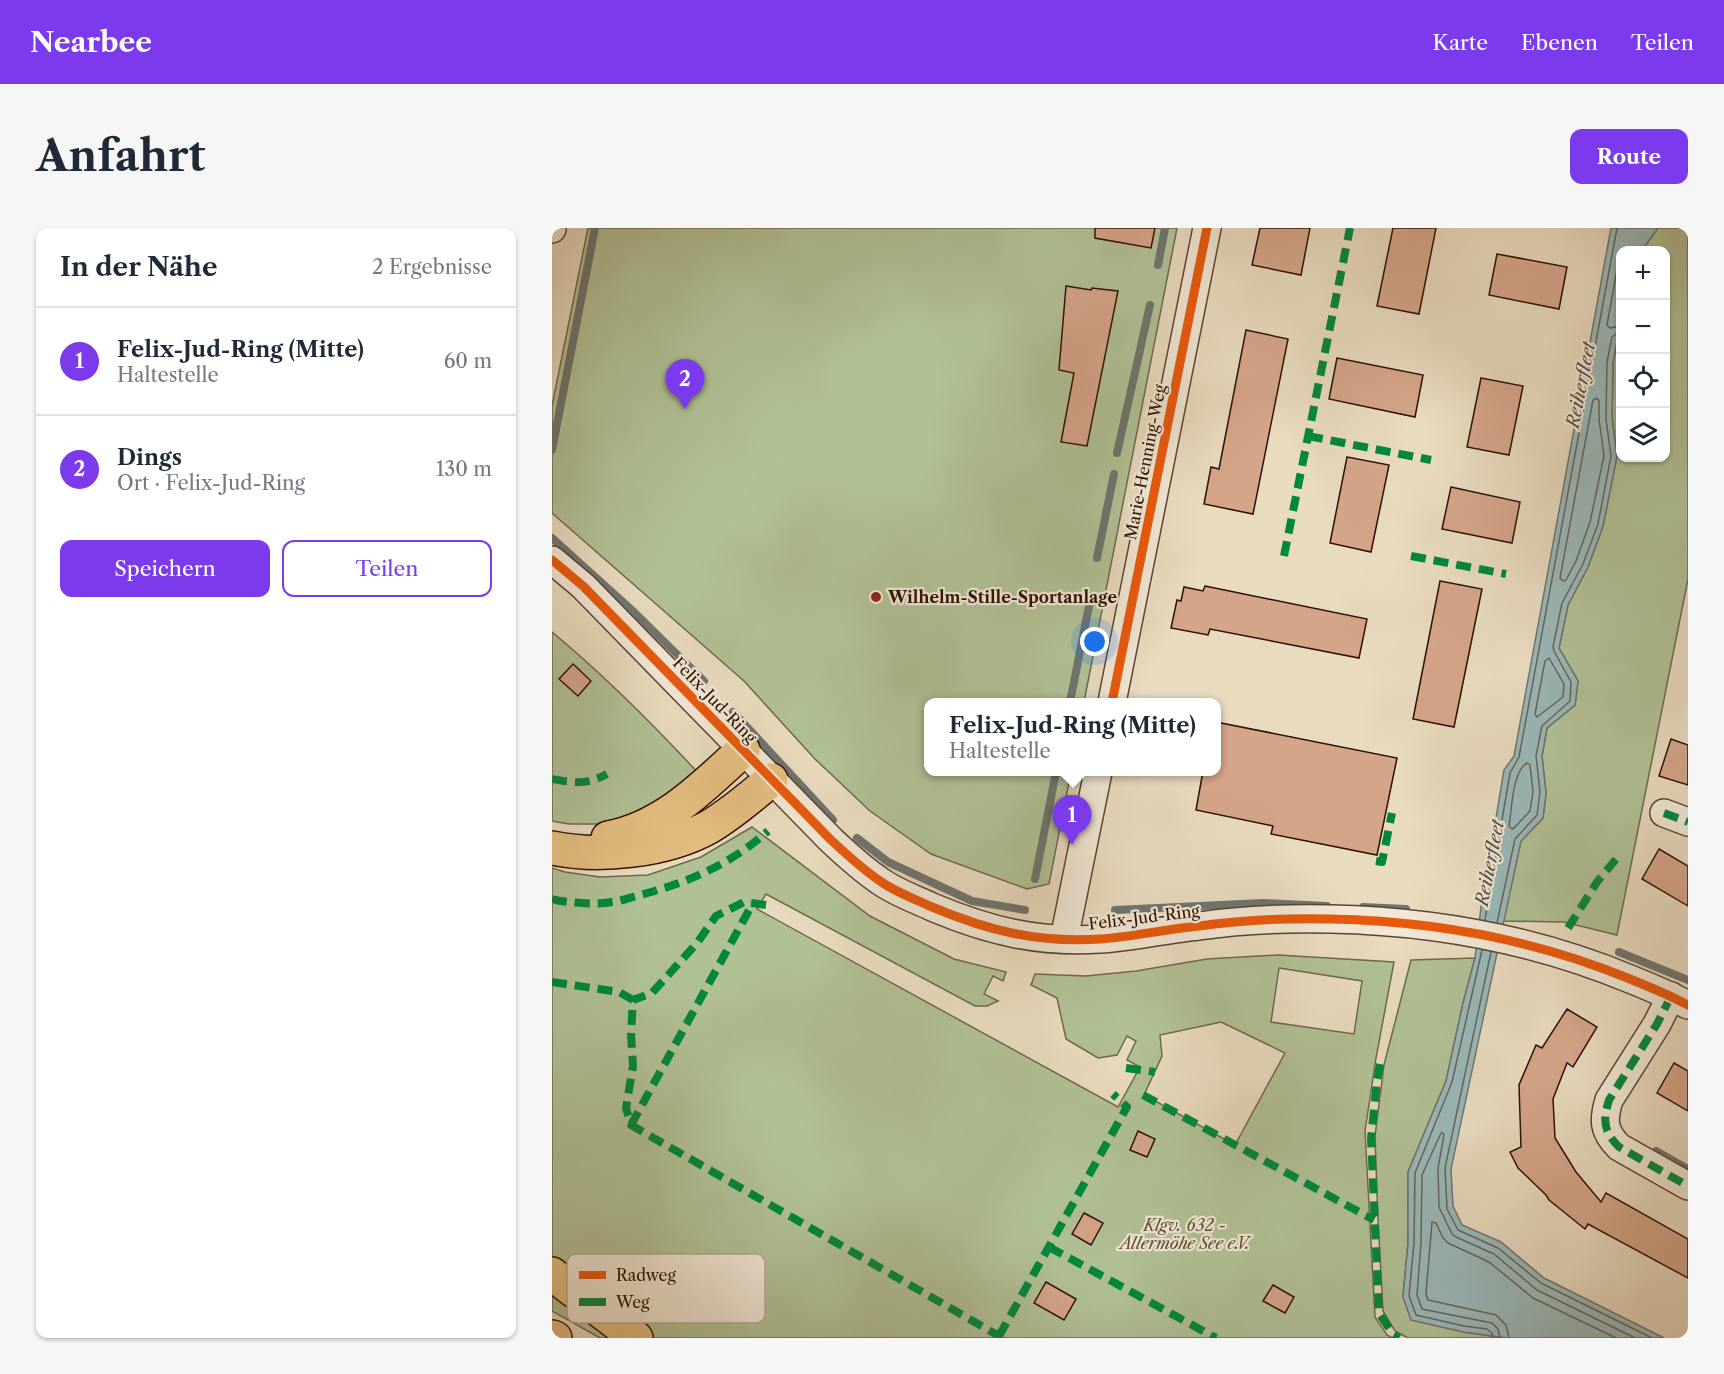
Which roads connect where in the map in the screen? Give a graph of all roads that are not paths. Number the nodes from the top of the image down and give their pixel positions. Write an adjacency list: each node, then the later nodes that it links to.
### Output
1 (1207, 228): 3 (street, Marie-Henning-Weg)
2 (552, 560): 4 (street, Felix-Jud-Ring)
3 (1113, 698)
4 (743, 750): 6 (street, Felix-Jud-Ring); 7 (highway)
5 (1097, 776): 8 (street)
6 (771, 780): 7 (highway); 8 (street, Felix-Jud-Ring)
7 (552, 846)
8 (1064, 939): 9 (street, Felix-Jud-Ring)
9 (1679, 1000): 10 (street)
10 (1688, 1186)
11 (552, 1274): 12 (highway)
12 (567, 1285)
13 (616, 1323): 14 (highway)
14 (636, 1338)

